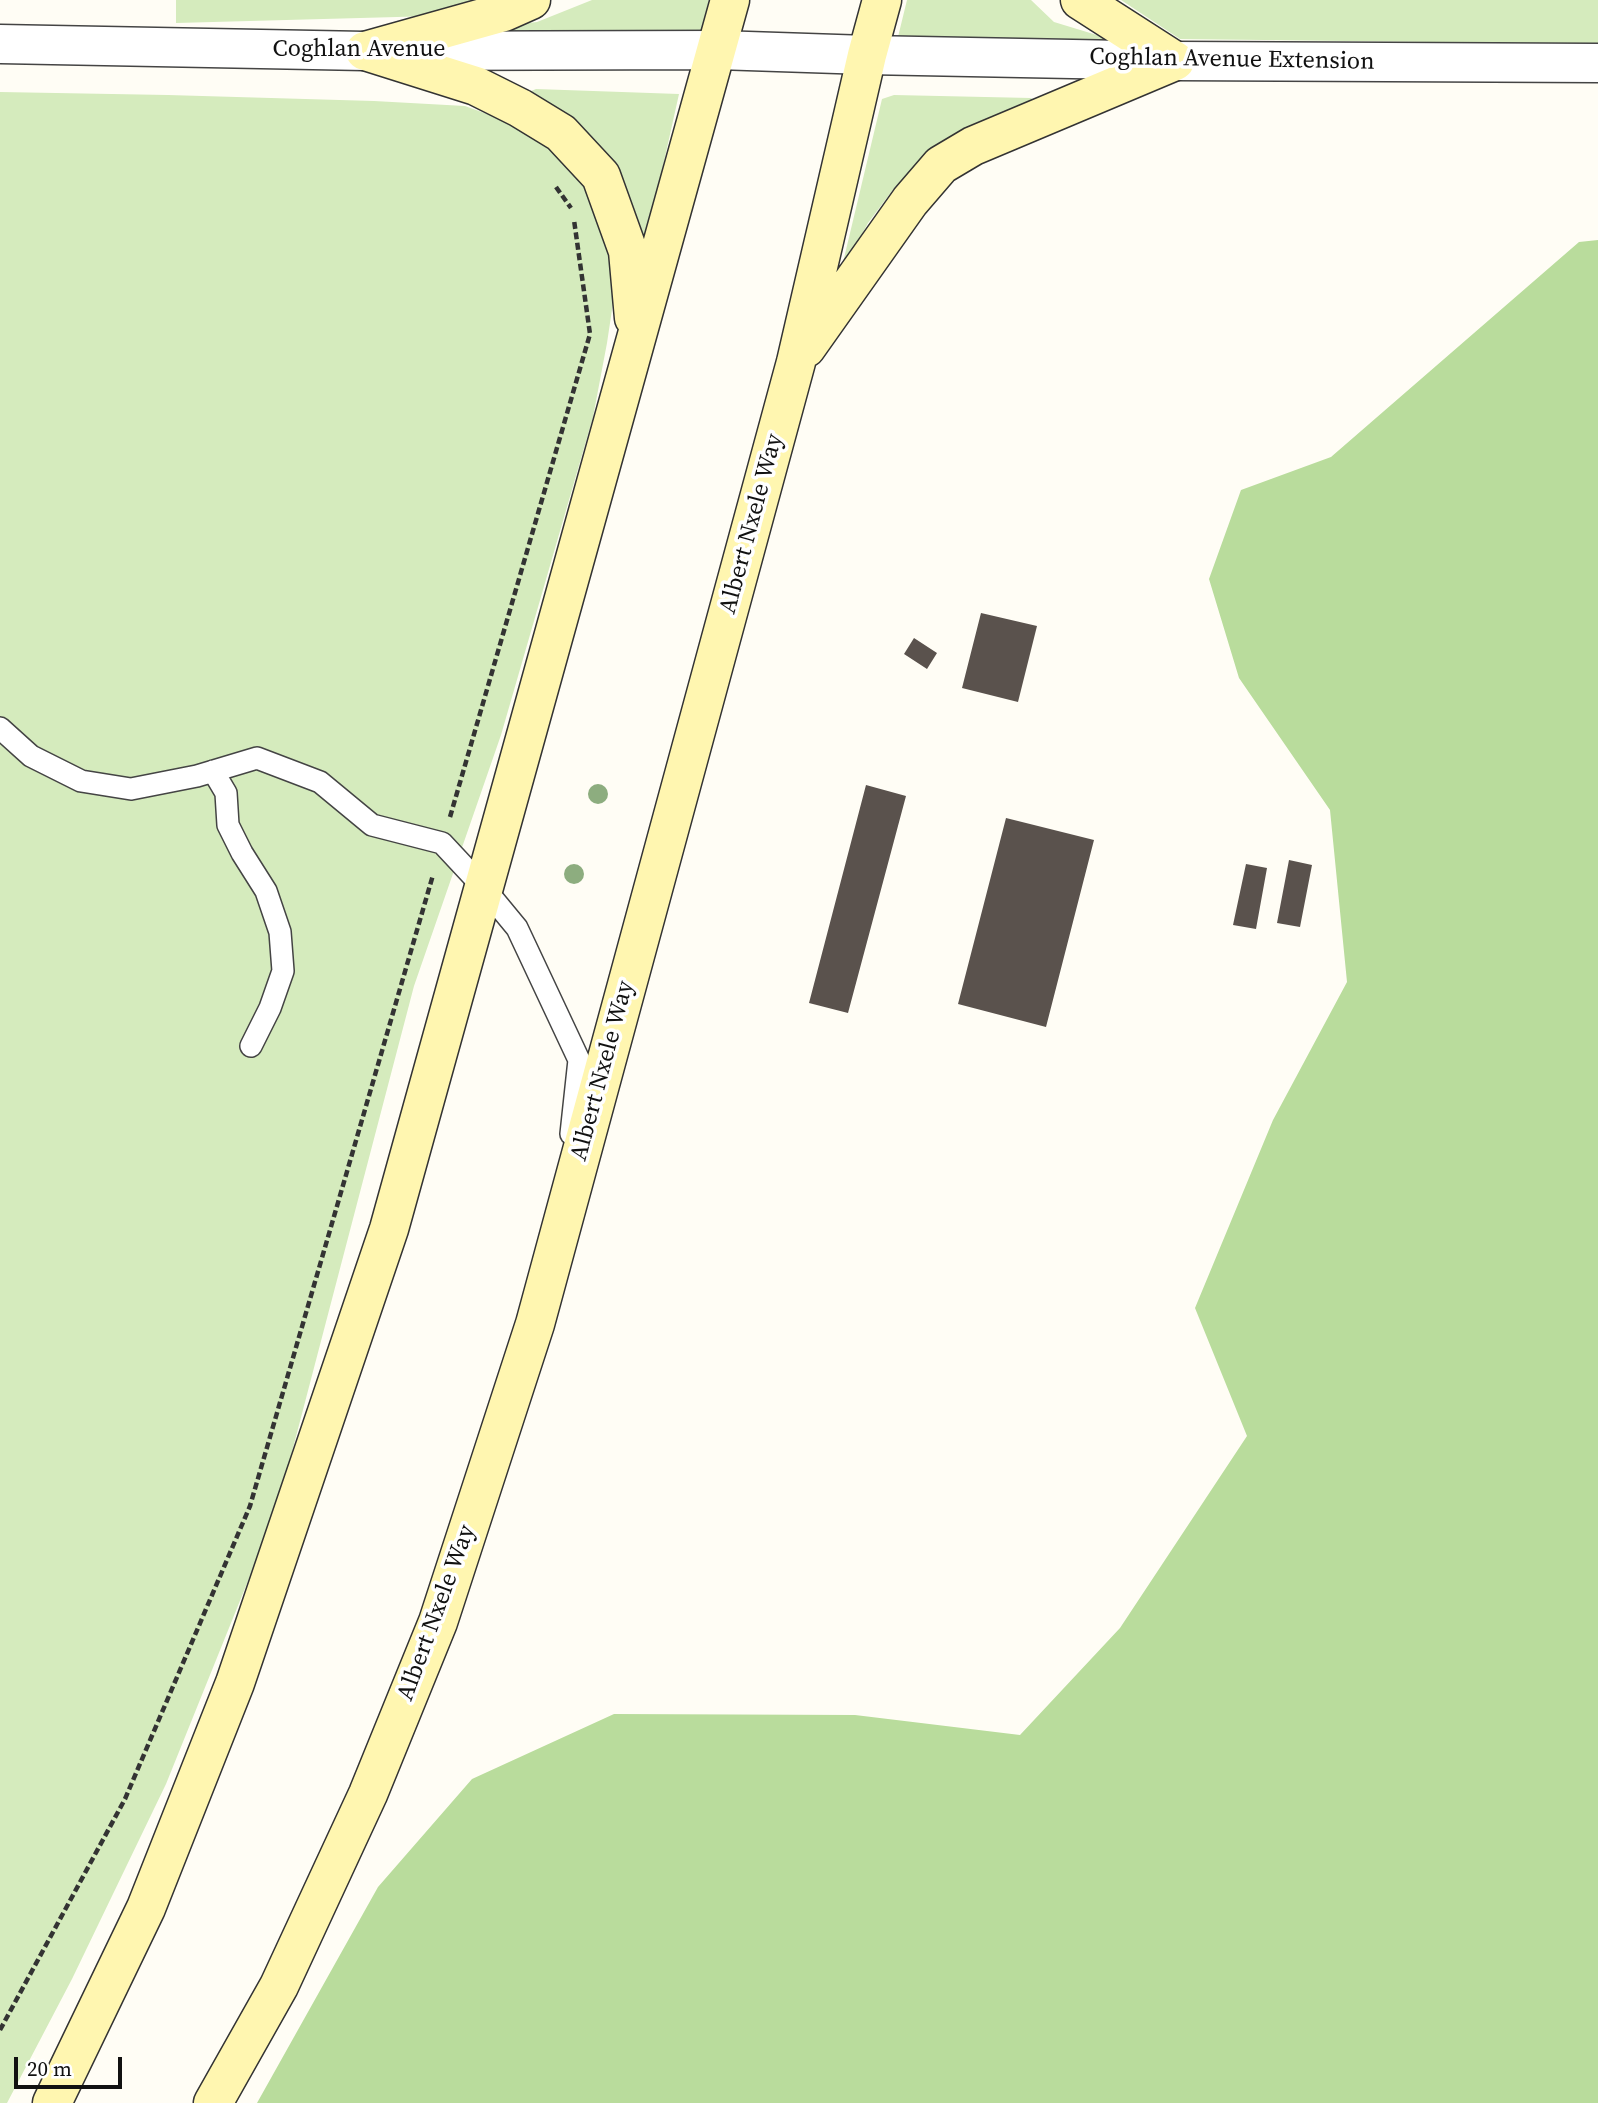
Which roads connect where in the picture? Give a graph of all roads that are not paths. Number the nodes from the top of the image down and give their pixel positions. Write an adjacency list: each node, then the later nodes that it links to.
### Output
1 (531, 0): 7 (main road)
2 (730, 0): 6 (main road)
3 (881, 0): 8 (main road, Albert Nxele Way)
4 (1080, 0): 9 (main road)
5 (0, 44): 7 (street, Coghlan Avenue)
6 (718, 50): 7 (street, Coghlan Avenue); 8 (street, Coghlan Avenue); 11 (main road)
7 (365, 51): 11 (main road)
8 (867, 55): 9 (street, Coghlan Avenue Extension); 12 (main road, Albert Nxele Way)
9 (1175, 61): 10 (street, Coghlan Avenue Extension); 12 (main road)
10 (1598, 63)
11 (636, 345): 15 (main road)
12 (796, 362): 17 (main road, Albert Nxele Way)
13 (0, 728): 14 (lane)
14 (213, 771): 15 (lane); 16 (lane)
15 (484, 888): 17 (lane); 18 (main road)
16 (251, 1046)
17 (561, 1227): 19 (main road, Albert Nxele Way)
18 (52, 2103)
19 (213, 2103)

